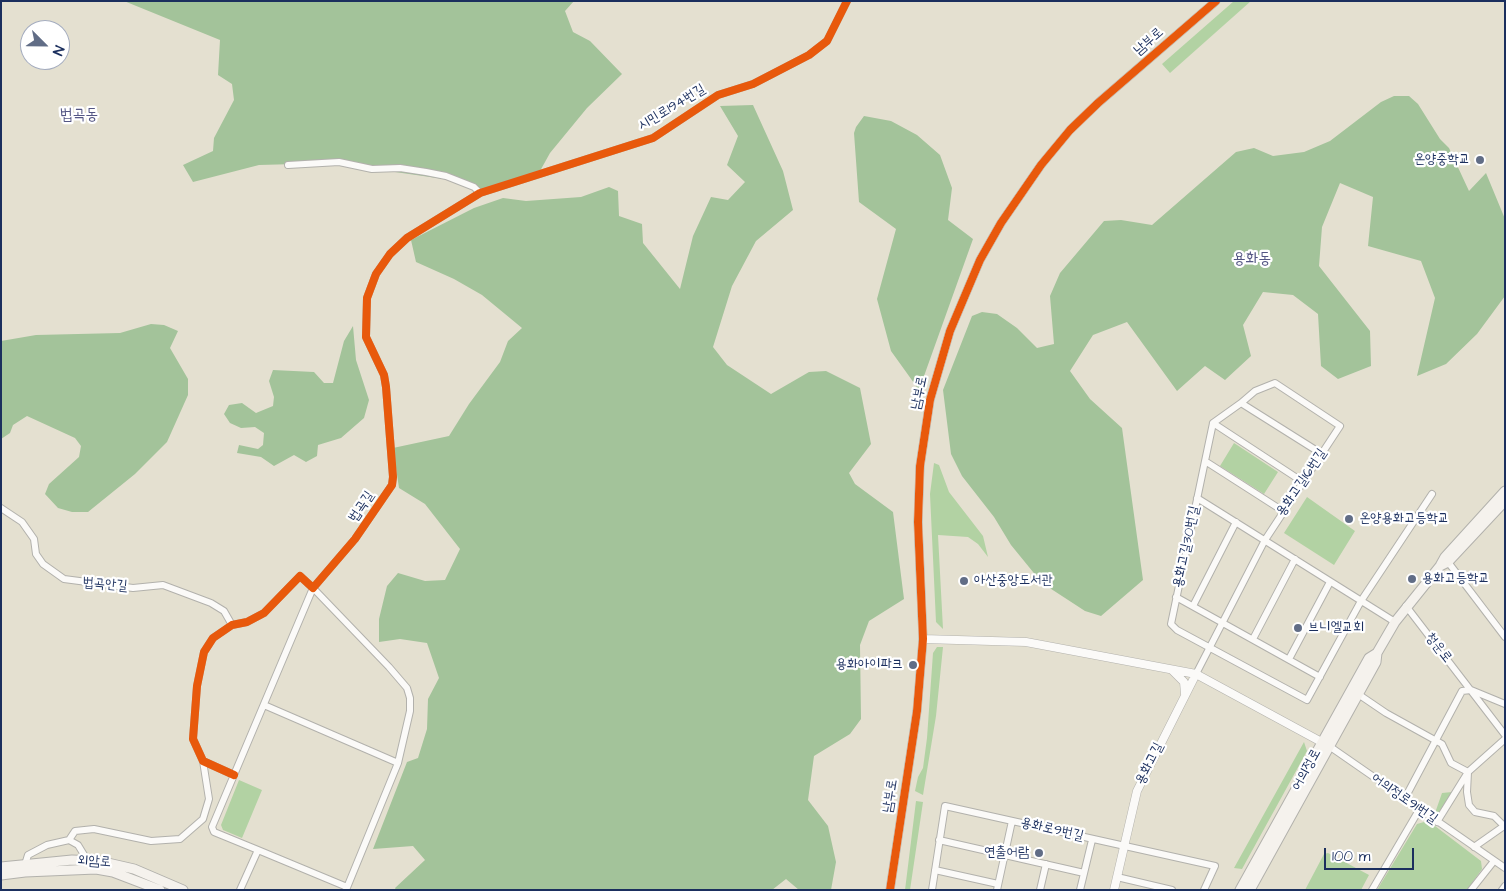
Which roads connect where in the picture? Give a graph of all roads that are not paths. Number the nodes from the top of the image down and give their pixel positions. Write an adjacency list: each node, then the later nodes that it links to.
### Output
1 (846, 1): 4 (street, 시민로194번길)
2 (1216, 1): 30 (street, 남부로)
3 (288, 165): 4 (street)
4 (480, 193): 21 (street, 법곡길)
5 (1241, 403): 6 (street); 7 (street); 7 (street, 용화고길16번길)
6 (1213, 423): 8 (street, 용화고길30번길); 9 (street)
7 (1322, 454): 9 (street, 용화고길16번길)
8 (1205, 461): 12 (street, 용화고길30번길); 15 (street)
9 (1303, 482): 15 (street, 용화고길16번길)
10 (1505, 491): 19 (main road, 어의정로)
11 (1432, 494): 23 (street)
12 (1197, 498): 16 (street, 용화고길30번길); 22 (street, 용화고길30번길)
13 (1505, 501): 19 (main road, 어의정로)
14 (1, 508): 28 (street, 법곡안길)
15 (1283, 511): 17 (street, 용화고길16번길)
16 (1236, 522): 17 (street, 용화고길30번길); 24 (street, 용화고길30번길)
17 (1264, 540): 18 (street); 26 (street, 용화고길)
18 (1295, 559): 20 (street); 31 (street)
19 (1444, 564): 25 (main road, 어의정로); 29 (street)
20 (1330, 582): 23 (street); 34 (street)
21 (313, 588): 28 (street); 42 (street, 법곡길); 47 (street)
22 (1176, 597): 24 (street, 용화고길30번길); 32 (street, 용화고길30번길)
23 (1361, 601): 27 (street); 37 (street)
24 (1193, 606): 26 (street)
25 (1406, 606): 27 (main road, 어의정로); 38 (street, 청운로)
26 (1223, 622): 31 (street); 32 (street, 용화고길)
27 (1395, 622): 33 (main road, 어의정로)
28 (232, 625): 46 (street)
29 (1505, 637)
30 (923, 638): 35 (street); 78 (street, 남부로)
31 (1253, 639): 34 (street)
32 (1210, 648): 36 (street, 용화고길); 37 (street)
33 (1377, 653): 39 (main road, 어의정로); 45 (main road, 어의정로)
34 (1289, 659): 37 (street)
35 (1172, 670): 36 (street); 40 (street)
36 (1196, 674): 40 (street, 용화고길); 45 (street)
37 (1320, 676)
38 (1471, 690): 41 (street, 청운로); 43 (street, 청운로); 44 (street)
39 (1358, 694): 44 (street); 45 (main road, 어의정로)
40 (1185, 697): 58 (street, 용화고길)
41 (1505, 704)
42 (264, 705): 47 (street); 49 (street, 법곡길)
43 (1505, 737): 48 (street)
44 (1435, 741): 48 (street); 50 (street)
45 (1325, 744): 50 (street, 어의정로91번길); 85 (main road, 어의정로); 86 (main road, 어의정로)
46 (203, 761): 49 (street); 55 (street)
47 (398, 763): 74 (street)
48 (1468, 772): 53 (street); 54 (street)
49 (234, 775): 60 (street)
50 (1404, 800): 51 (street, 어의정로91번길)
51 (1419, 810): 53 (street, 어의정로91번길); 87 (street)
52 (1012, 821): 56 (street, 용화로9번길); 57 (street, 용화로9번길); 61 (street, 용화로9번길)
53 (1437, 822): 59 (street, 어의정로91번길)
54 (1504, 826): 59 (street)
55 (69, 840): 64 (street); 66 (street)
56 (939, 840): 61 (street); 68 (street, 용화로9번길)
57 (1092, 840): 58 (street, 용화로9번길); 69 (street, 용화로9번길)
58 (1124, 846): 71 (street, 용화고길); 84 (street, 용화로9번길)
59 (1474, 847): 62 (street, 어의정로91번길)
60 (258, 850): 74 (street); 77 (street)
61 (1004, 854): 63 (street); 73 (street, 용화로9번길)
62 (1494, 860): 67 (street, 어의정로91번길); 88 (street)
63 (1046, 864): 69 (street); 80 (street)
64 (89, 865): 66 (main road, 외암로); 75 (main road, 외암로); 76 (main road, 외암로)
65 (1, 867): 66 (main road, 외암로)
66 (24, 868): 70 (main road, 외암로)
67 (1505, 868)
68 (935, 870): 73 (street, 용화로9번길); 79 (street, 용화로9번길)
69 (1084, 873): 81 (street, 용화로9번길)
70 (1, 876)
71 (1117, 877): 82 (street, 용화고길); 83 (street)
72 (1505, 886): 89 (street)
73 (997, 887)
74 (347, 888)
75 (160, 890)
76 (183, 890)
77 (240, 890)
78 (890, 890)
79 (932, 890)
80 (1040, 890)
81 (1080, 890)
82 (1114, 890)
83 (1172, 890)
84 (1204, 890)
85 (1240, 890)
86 (1250, 890)
87 (1372, 890)
88 (1472, 890)
89 (1502, 890)

